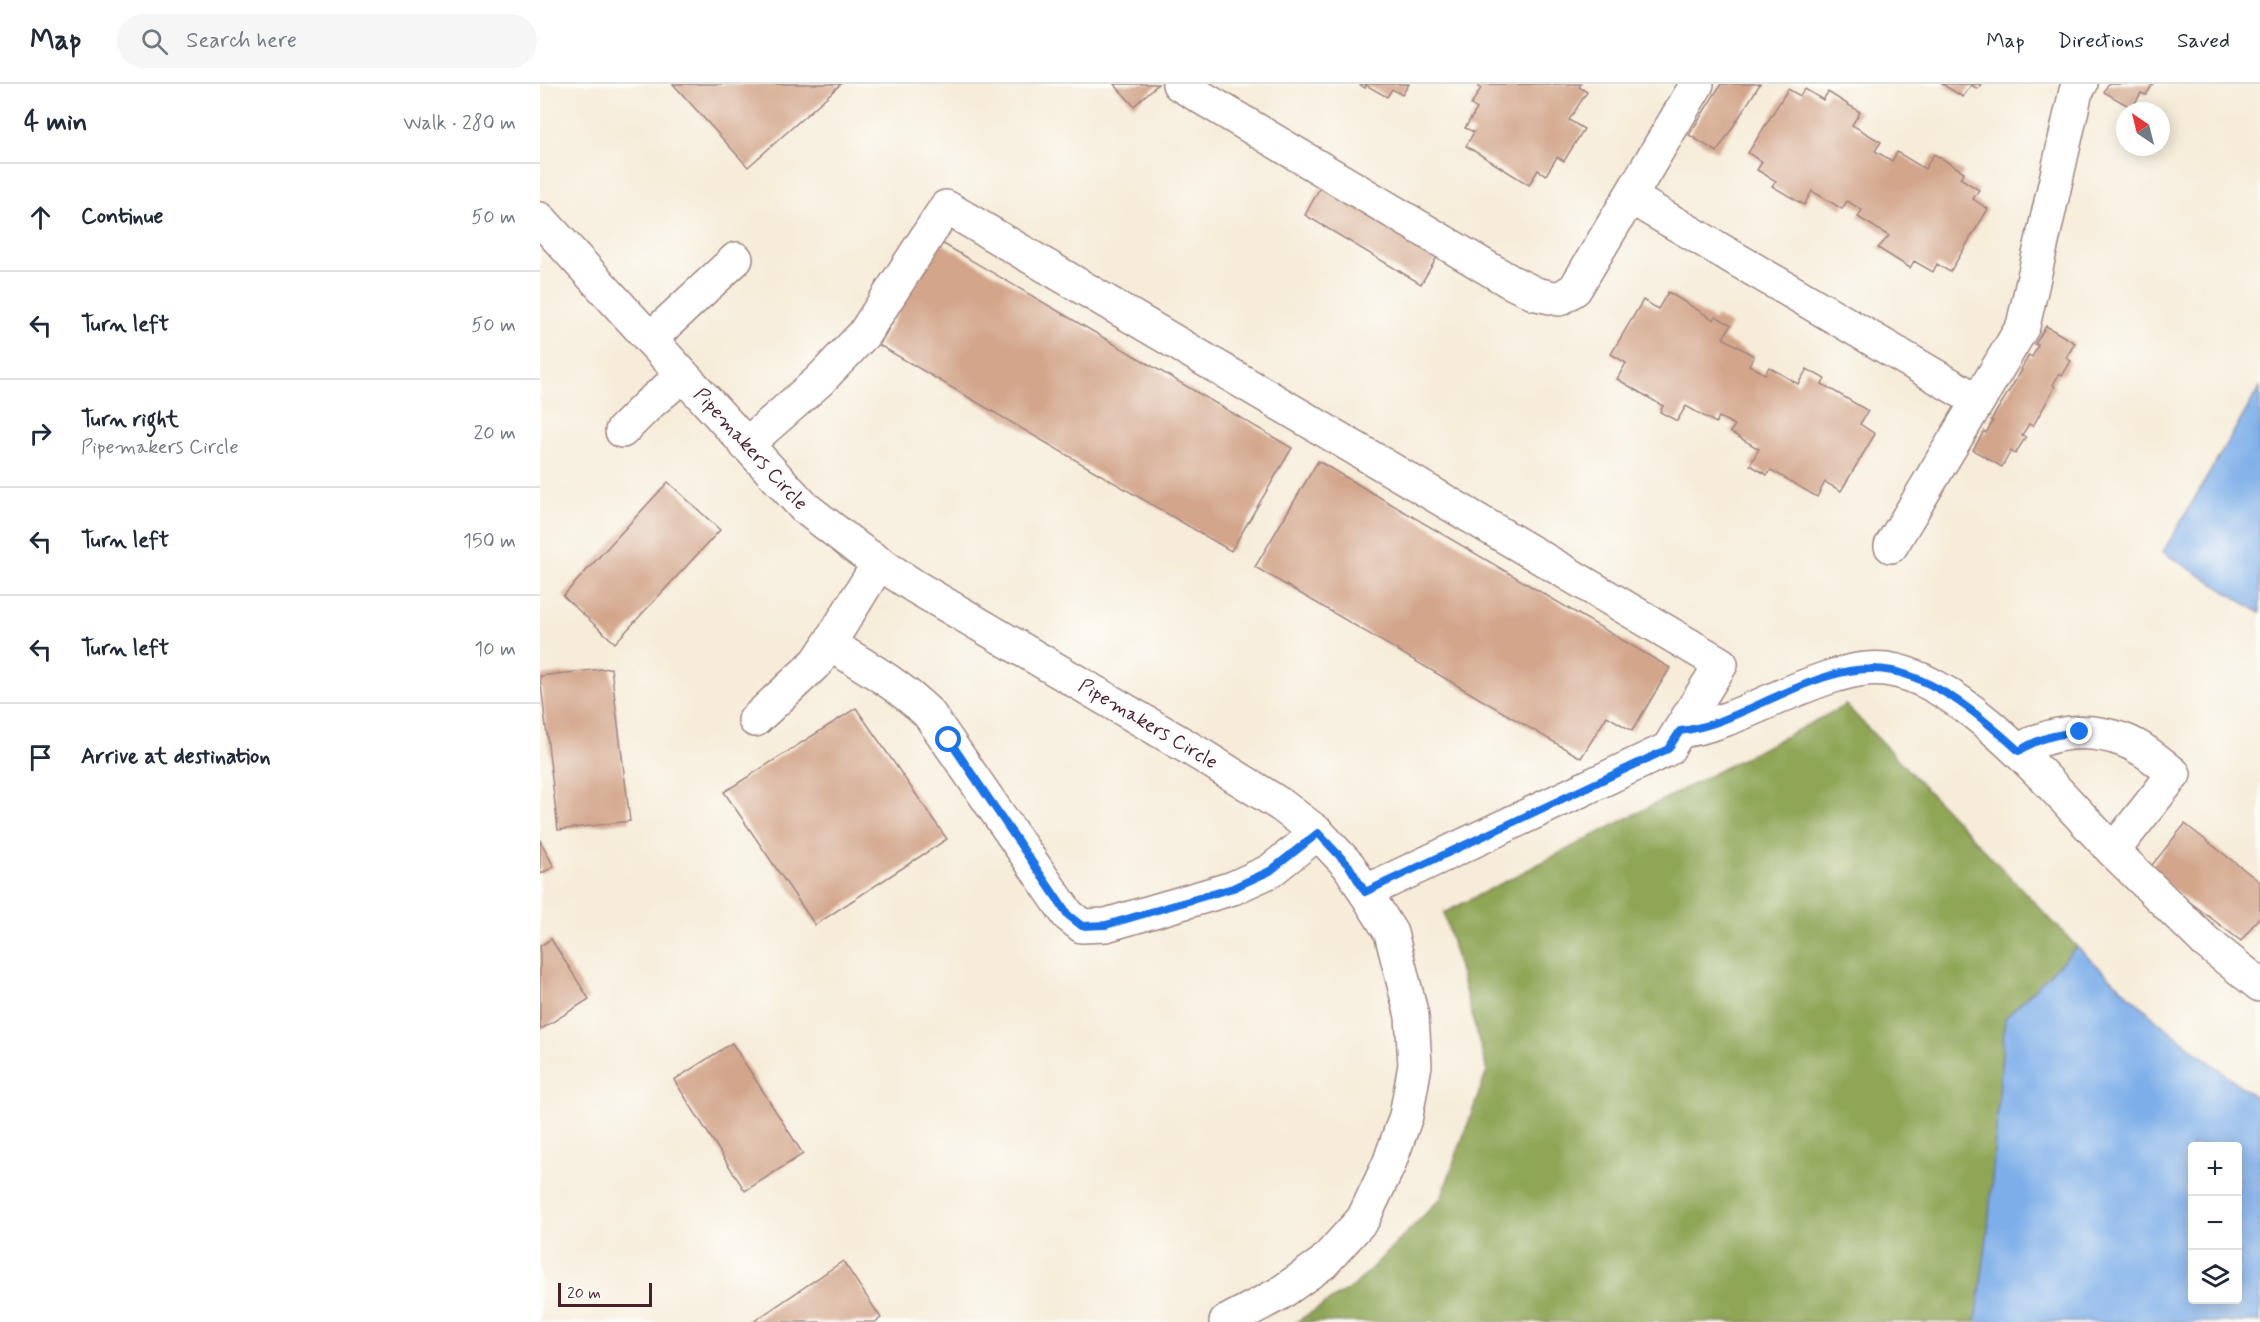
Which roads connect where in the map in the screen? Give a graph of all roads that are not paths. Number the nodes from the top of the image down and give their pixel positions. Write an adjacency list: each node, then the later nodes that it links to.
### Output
1 (1179, 84): 4 (street)
2 (1697, 84): 4 (street)
3 (2081, 84): 9 (street)
4 (1630, 197): 9 (street)
5 (540, 219): 7 (street, Pipemakers Circle)
6 (736, 259): 7 (street)
7 (650, 339): 8 (street, Pipemakers Circle)
8 (682, 376): 10 (street); 11 (street, Pipemakers Circle)
9 (1978, 401): 12 (street)
10 (622, 431)
11 (746, 445): 13 (street, Pipemakers Circle); 16 (street)
12 (1891, 546)
13 (879, 563): 14 (street); 18 (street, Pipemakers Circle)
14 (829, 644): 15 (street); 18 (street)
15 (755, 720)
16 (1680, 731): 17 (street); 20 (street)
17 (2019, 751): 19 (street); 19 (street)
18 (1318, 833): 20 (street, Pipemakers Circle)
19 (2113, 851): 21 (street)
20 (1365, 892): 22 (street, Pipemakers Circle)
21 (2260, 985)
22 (1226, 1322)

